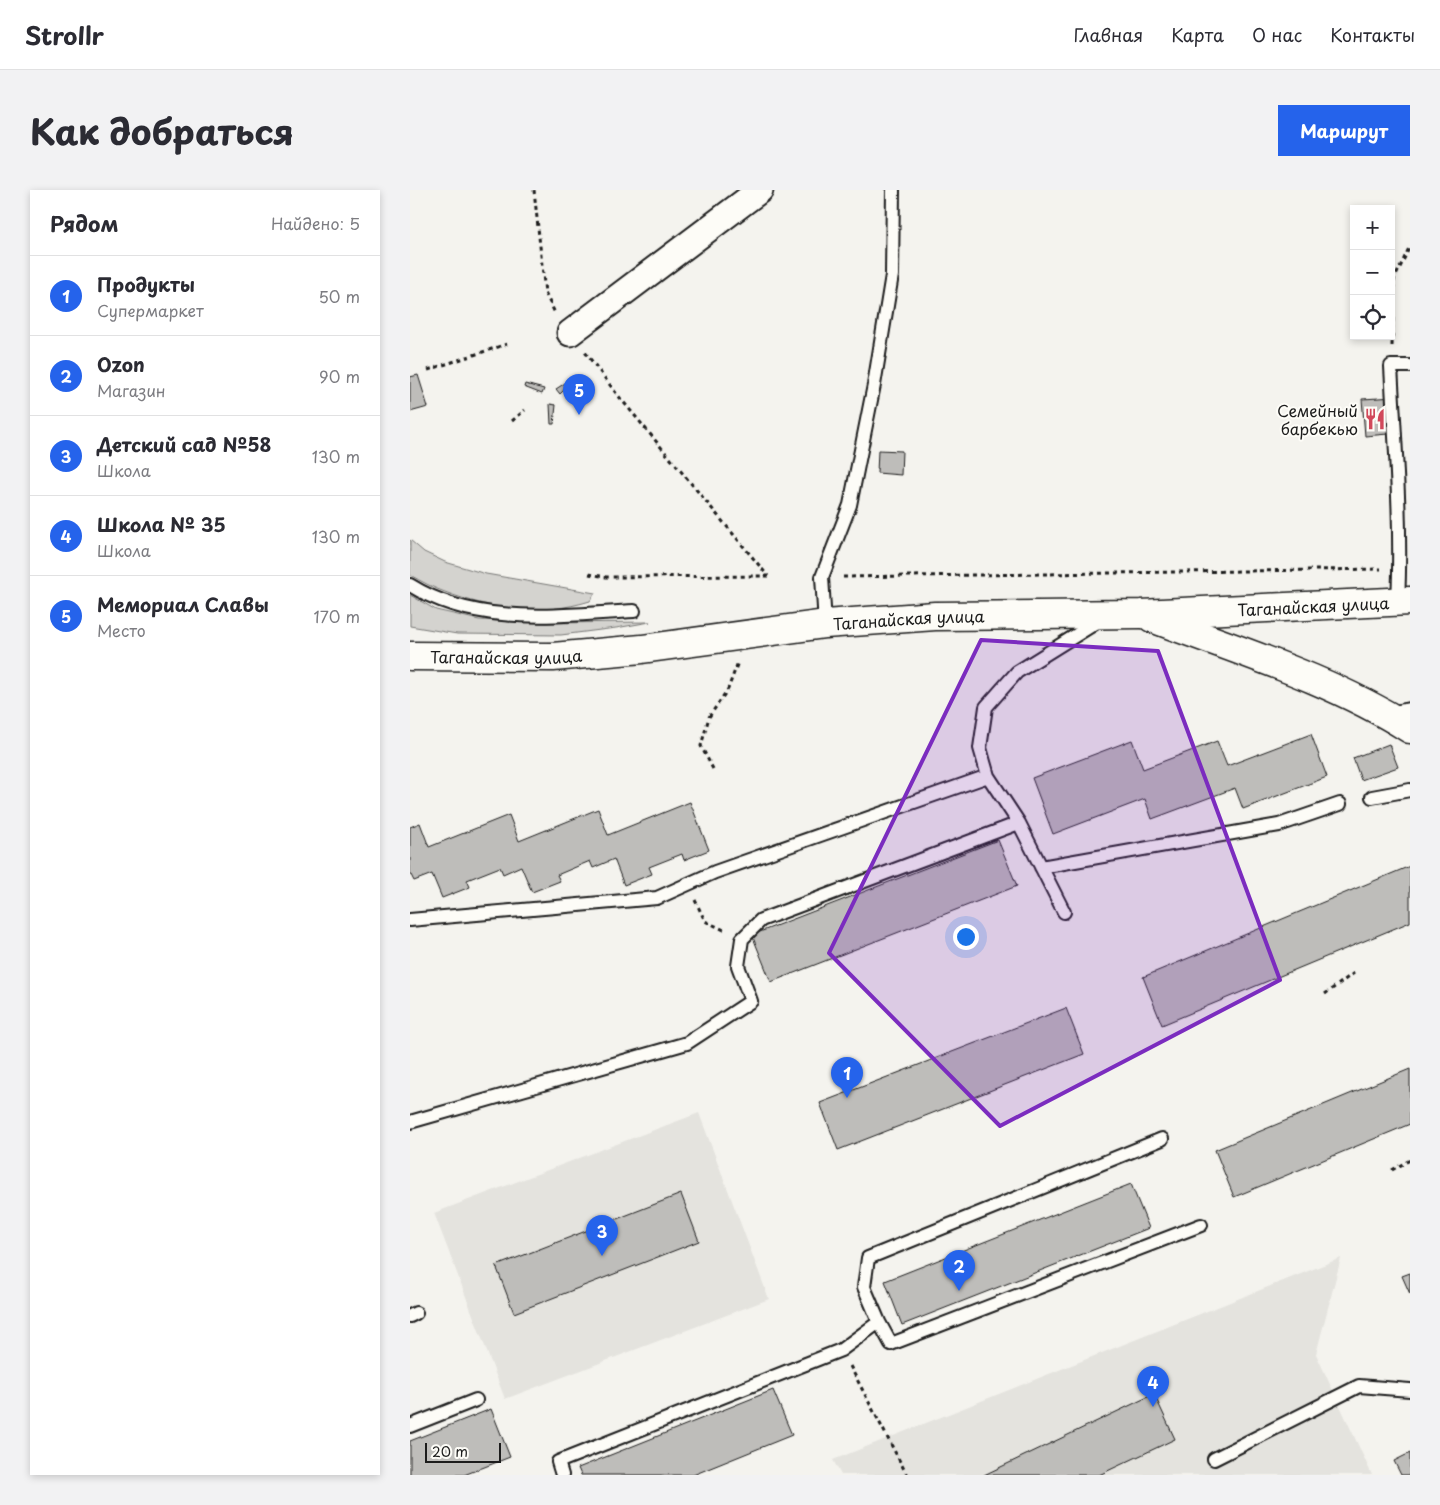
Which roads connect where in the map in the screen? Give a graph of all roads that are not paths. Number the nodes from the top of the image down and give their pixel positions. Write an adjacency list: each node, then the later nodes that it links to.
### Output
1 (760, 190): 3 (street)
2 (893, 190): 10 (lane)
3 (570, 333)
4 (1410, 366): 6 (lane)
5 (410, 585): 7 (lane)
6 (1404, 601): 9 (main road, Таганайская улица)
7 (634, 611)
8 (1110, 614): 9 (main road, Таганайская улица); 10 (main road, Таганайская улица); 16 (lane)
9 (1141, 614): 14 (main road)
10 (825, 624): 13 (main road, Таганайская улица)
11 (410, 642): 13 (main road)
12 (410, 656): 13 (main road, Таганайская улица)
13 (447, 656)
14 (1398, 711): 15 (main road)
15 (1410, 729)
16 (988, 776): 20 (lane); 23 (lane)
17 (1410, 790): 18 (lane)
18 (1372, 797)
19 (1340, 804): 21 (lane)
20 (1019, 823): 21 (lane); 24 (lane)
21 (1041, 868): 22 (lane)
22 (1064, 912)
23 (410, 920)
24 (410, 1122)
25 (1162, 1139): 27 (lane)
26 (1201, 1224): 27 (lane)
27 (879, 1322): 32 (lane)
28 (1410, 1390): 31 (lane)
29 (476, 1400): 30 (lane)
30 (410, 1426)
31 (1214, 1459)
32 (562, 1475)

